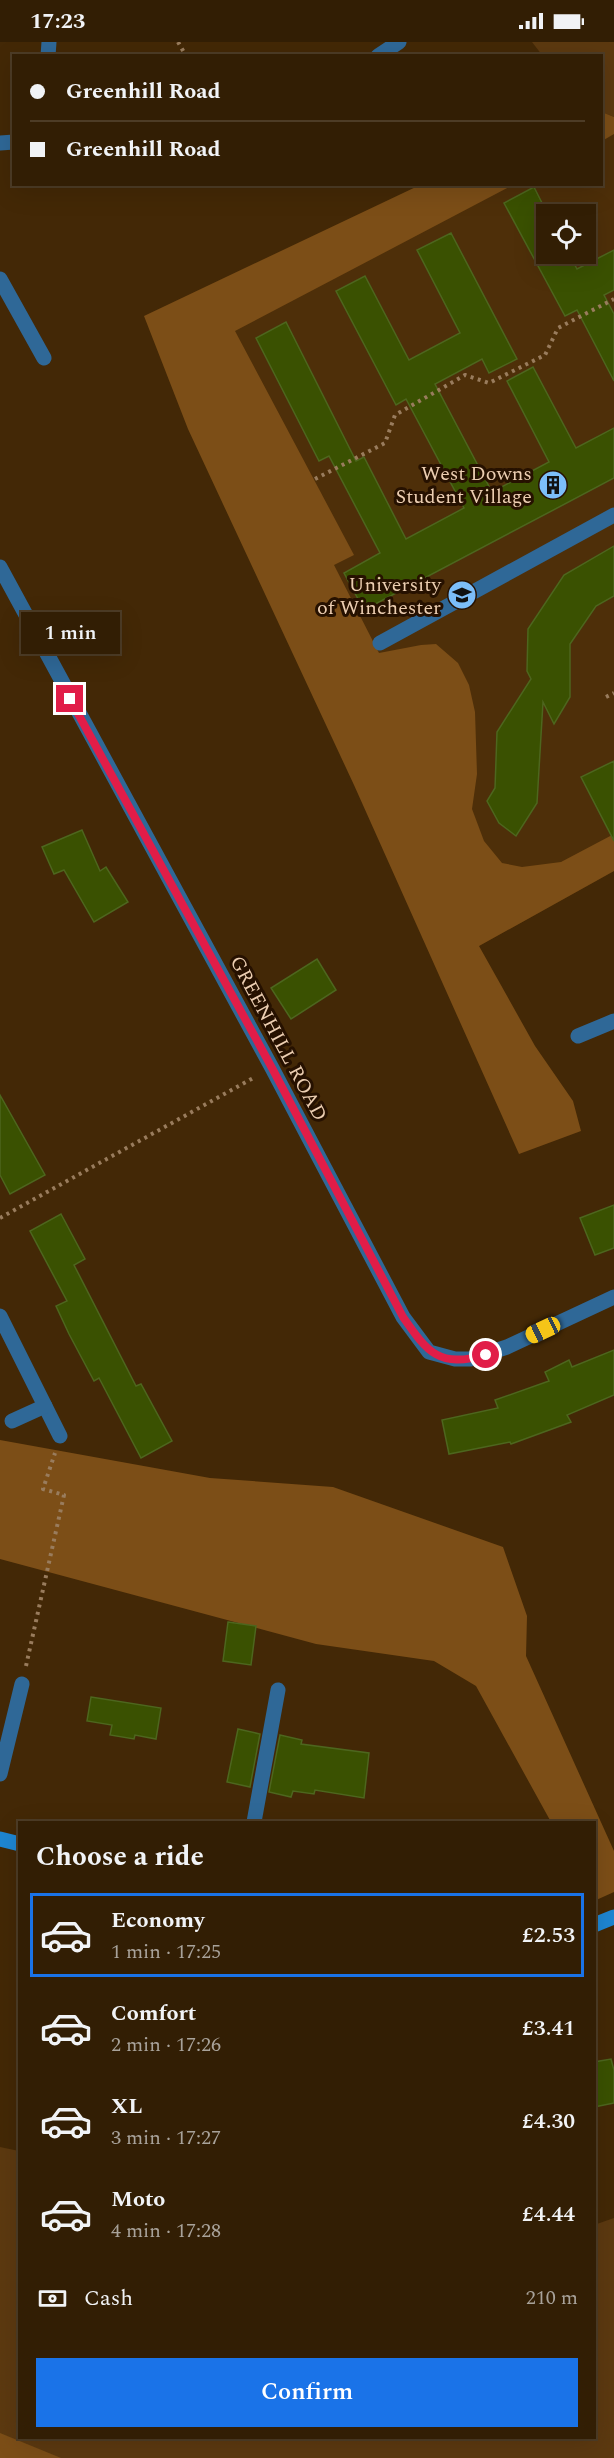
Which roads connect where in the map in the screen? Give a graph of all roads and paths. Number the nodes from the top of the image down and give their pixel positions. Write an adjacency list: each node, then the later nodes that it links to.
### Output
1 (399, 42): 2 (street)
2 (381, 53)
3 (0, 279): 5 (street)
4 (614, 299): 6 (path)
5 (44, 357)
6 (315, 479)
7 (614, 515): 9 (street)
8 (0, 567): 14 (street, GREENHILL ROAD)
9 (380, 643)
10 (614, 693): 11 (path)
11 (606, 697)
12 (614, 1021): 13 (street)
13 (578, 1036)
14 (272, 1068): 15 (path); 16 (street, GREENHILL ROAD)
15 (0, 1218)
16 (614, 1297)
17 (0, 1316): 18 (street)
18 (45, 1407): 19 (street); 20 (street)
19 (12, 1421)
20 (60, 1436): 21 (path)
21 (22, 1684): 23 (street)
22 (278, 1690): 24 (street)
23 (0, 1774)
24 (254, 1821)
25 (0, 1839): 26 (main road)
26 (18, 1844)
27 (614, 1917): 28 (main road)
28 (596, 1924)

